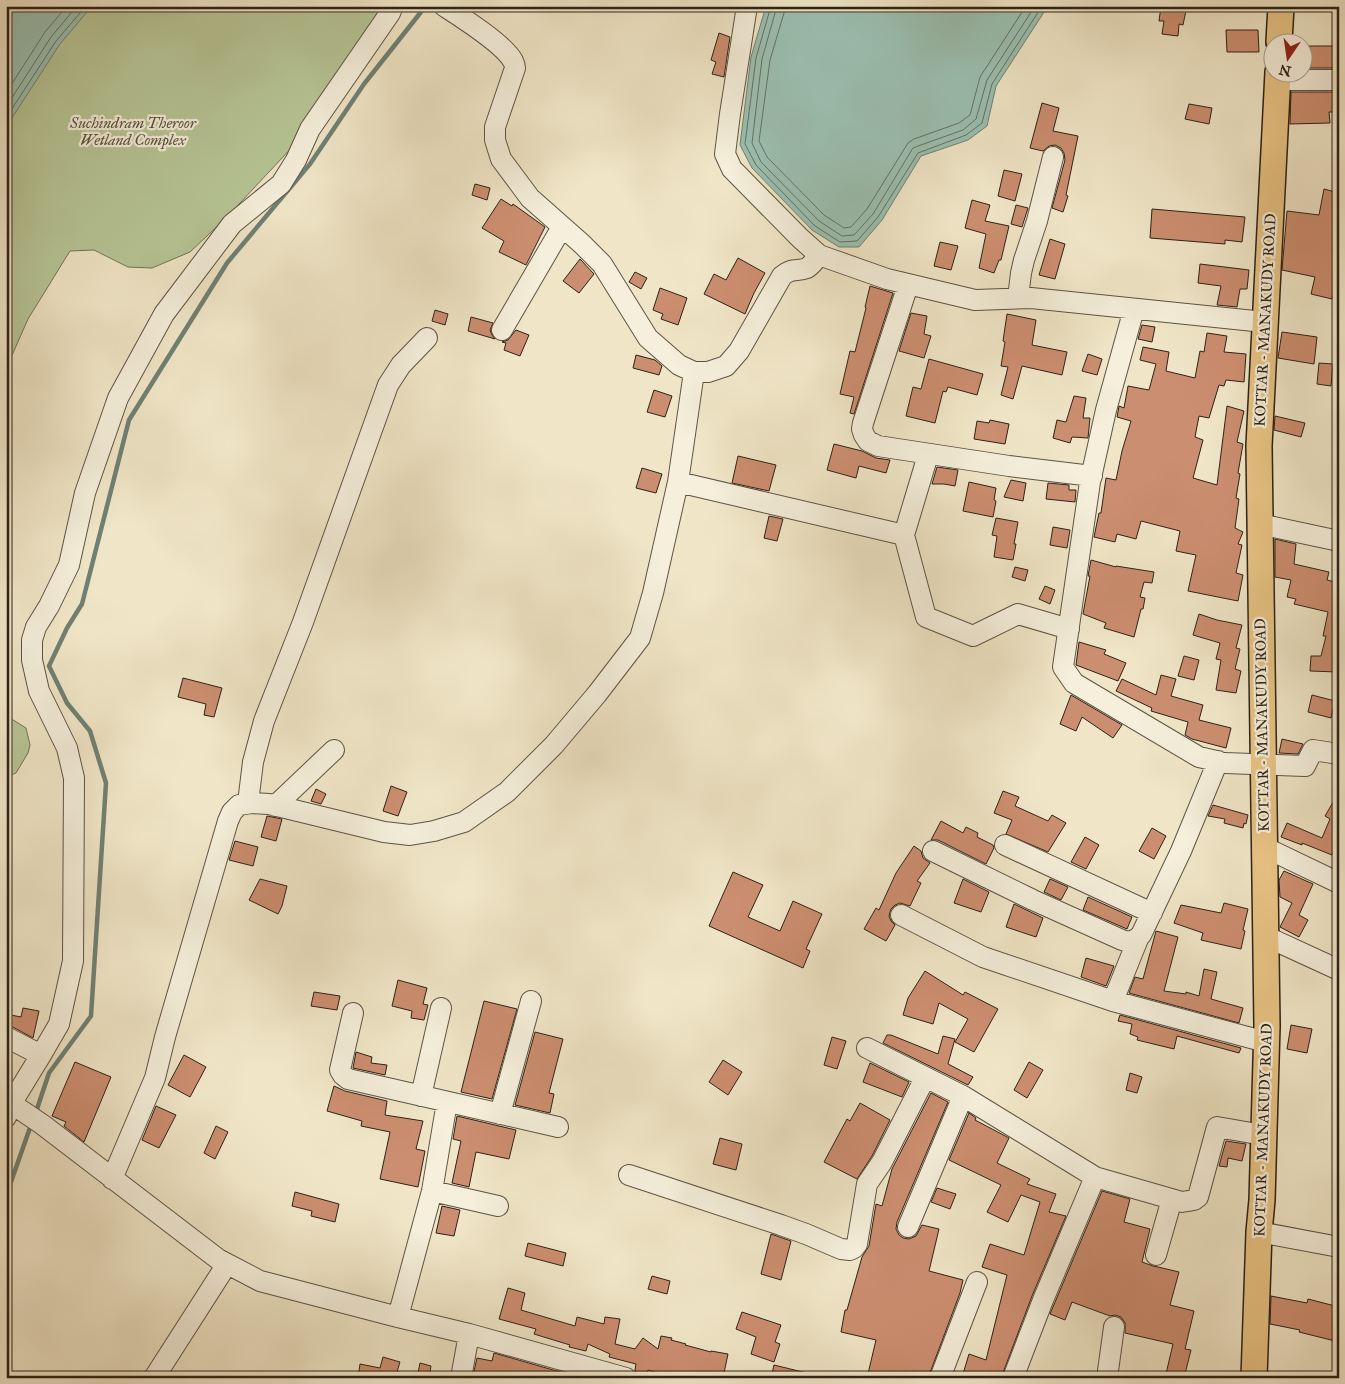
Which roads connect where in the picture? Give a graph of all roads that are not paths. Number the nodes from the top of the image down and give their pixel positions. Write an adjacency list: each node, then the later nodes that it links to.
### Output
1 (393, 6): 48 (street)
2 (444, 6): 10 (street)
3 (746, 6): 11 (street)
4 (1281, 6): 5 (main road)
5 (1280, 32)
6 (1312, 78): 7 (street)
7 (1339, 80)
8 (1277, 82): 15 (main road, KOTTAR - MANAKUDY ROAD)
9 (1053, 157): 13 (street)
10 (562, 227): 16 (street); 18 (street)
11 (819, 255): 12 (street); 18 (street)
12 (908, 285): 13 (street); 19 (street)
13 (1018, 298): 14 (street)
14 (1134, 309): 15 (street); 20 (street)
15 (1264, 322): 22 (main road, KOTTAR - MANAKUDY ROAD)
16 (502, 330)
17 (427, 338): 30 (street)
18 (694, 372): 21 (street)
19 (928, 454): 20 (street); 23 (street)
20 (1092, 476): 25 (street)
21 (678, 482): 23 (street); 31 (street)
22 (1259, 524): 24 (street); 29 (main road, KOTTAR - MANAKUDY ROAD)
23 (904, 535): 25 (street)
24 (1339, 541)
25 (1069, 629): 28 (street)
26 (334, 750): 31 (street)
27 (1339, 754): 29 (street)
28 (1218, 761): 29 (street); 36 (street)
29 (1263, 765): 33 (main road, KOTTAR - MANAKUDY ROAD)
30 (248, 803): 31 (street); 59 (street)
31 (275, 806)
32 (1005, 845): 36 (street)
33 (1264, 847): 35 (street); 38 (main road, KOTTAR - MANAKUDY ROAD)
34 (933, 851): 39 (street)
35 (1339, 883)
36 (1152, 913): 39 (street)
37 (901, 914): 42 (street)
38 (1265, 936): 40 (street); 46 (main road, KOTTAR - MANAKUDY ROAD)
39 (1138, 939): 42 (street)
40 (1339, 970)
41 (531, 1001): 54 (street)
42 (1113, 1001): 46 (street)
43 (441, 1008): 50 (street)
44 (353, 1013): 50 (street)
45 (6, 1037): 48 (street)
46 (1266, 1042): 56 (main road, KOTTAR - MANAKUDY ROAD)
47 (867, 1048): 49 (street)
48 (41, 1055): 53 (street)
49 (925, 1078): 51 (street); 57 (street)
50 (421, 1096): 52 (street)
51 (963, 1096): 58 (street); 63 (street)
52 (447, 1102): 54 (street); 60 (street)
53 (14, 1111): 59 (street)
54 (500, 1114): 55 (street)
55 (558, 1127)
56 (1263, 1135): 61 (street); 64 (main road, KOTTAR - MANAKUDY ROAD)
57 (629, 1175)
58 (1095, 1177): 61 (street); 76 (street)
59 (112, 1179): 67 (street)
60 (432, 1191): 62 (street); 69 (street)
61 (1172, 1199): 66 (street)
62 (498, 1206)
63 (908, 1227)
64 (1260, 1232): 65 (street); 78 (main road, KOTTAR - MANAKUDY ROAD)
65 (1339, 1247)
66 (1156, 1255)
67 (226, 1264): 69 (street); 72 (street)
68 (977, 1282): 75 (street)
69 (398, 1317): 71 (street)
70 (1114, 1327): 77 (street)
71 (469, 1334): 73 (street); 74 (street)
72 (154, 1378)
73 (460, 1378)
74 (626, 1378)
75 (940, 1378)
76 (1013, 1378)
77 (1107, 1378)
78 (1254, 1378)

